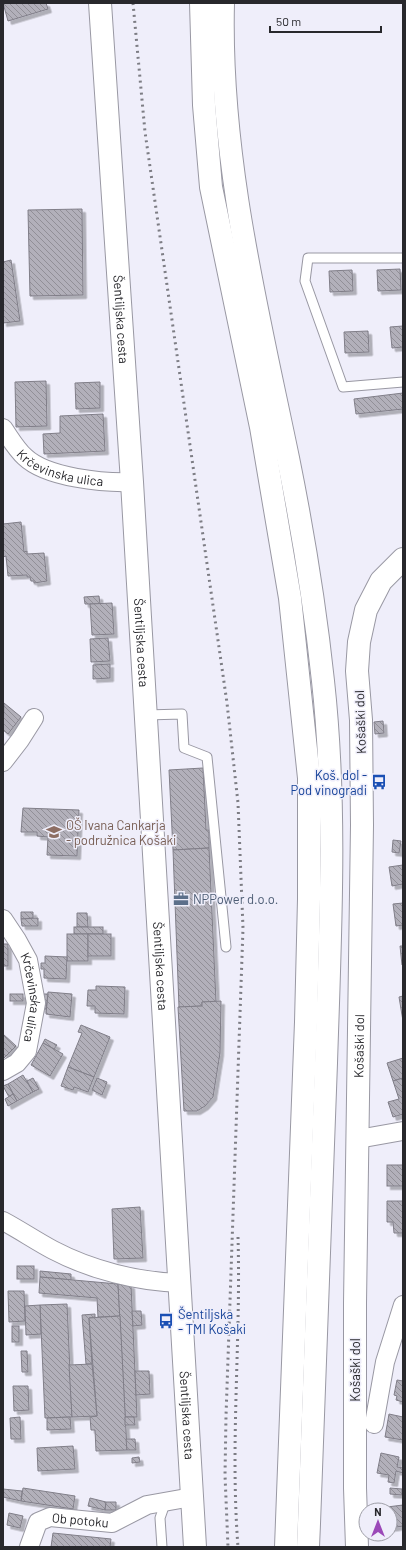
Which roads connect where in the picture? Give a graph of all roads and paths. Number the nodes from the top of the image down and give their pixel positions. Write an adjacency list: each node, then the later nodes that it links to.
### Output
1 (100, 3): 7 (main road, Šentiljska cesta)
2 (201, 3): 26 (main road)
3 (223, 3): 27 (main road)
4 (403, 258): 5 (lane)
5 (403, 382)
6 (3, 428): 7 (street, Krčevinska ulica)
7 (132, 482): 9 (main road, Šentiljska cesta)
8 (403, 559): 16 (main road, Košaški dol)
9 (146, 715): 13 (lane); 18 (main road, Šentiljska cesta)
10 (34, 718): 11 (street)
11 (3, 762)
12 (3, 919): 14 (street, Krčevinska ulica)
13 (226, 947)
14 (3, 1071)
15 (403, 1131): 16 (street)
16 (358, 1139): 28 (main road, Košaški dol)
17 (3, 1221): 18 (street)
18 (181, 1283): 21 (main road, Šentiljska cesta)
19 (403, 1305): 20 (street)
20 (374, 1424)
21 (192, 1498): 22 (street, Ob potoku); 25 (main road, Šentiljska cesta)
22 (166, 1501): 23 (street, Ob potoku); 24 (lane)
23 (29, 1547)
24 (162, 1547)
25 (195, 1547)
26 (286, 1547)
27 (308, 1547)
28 (357, 1547)

